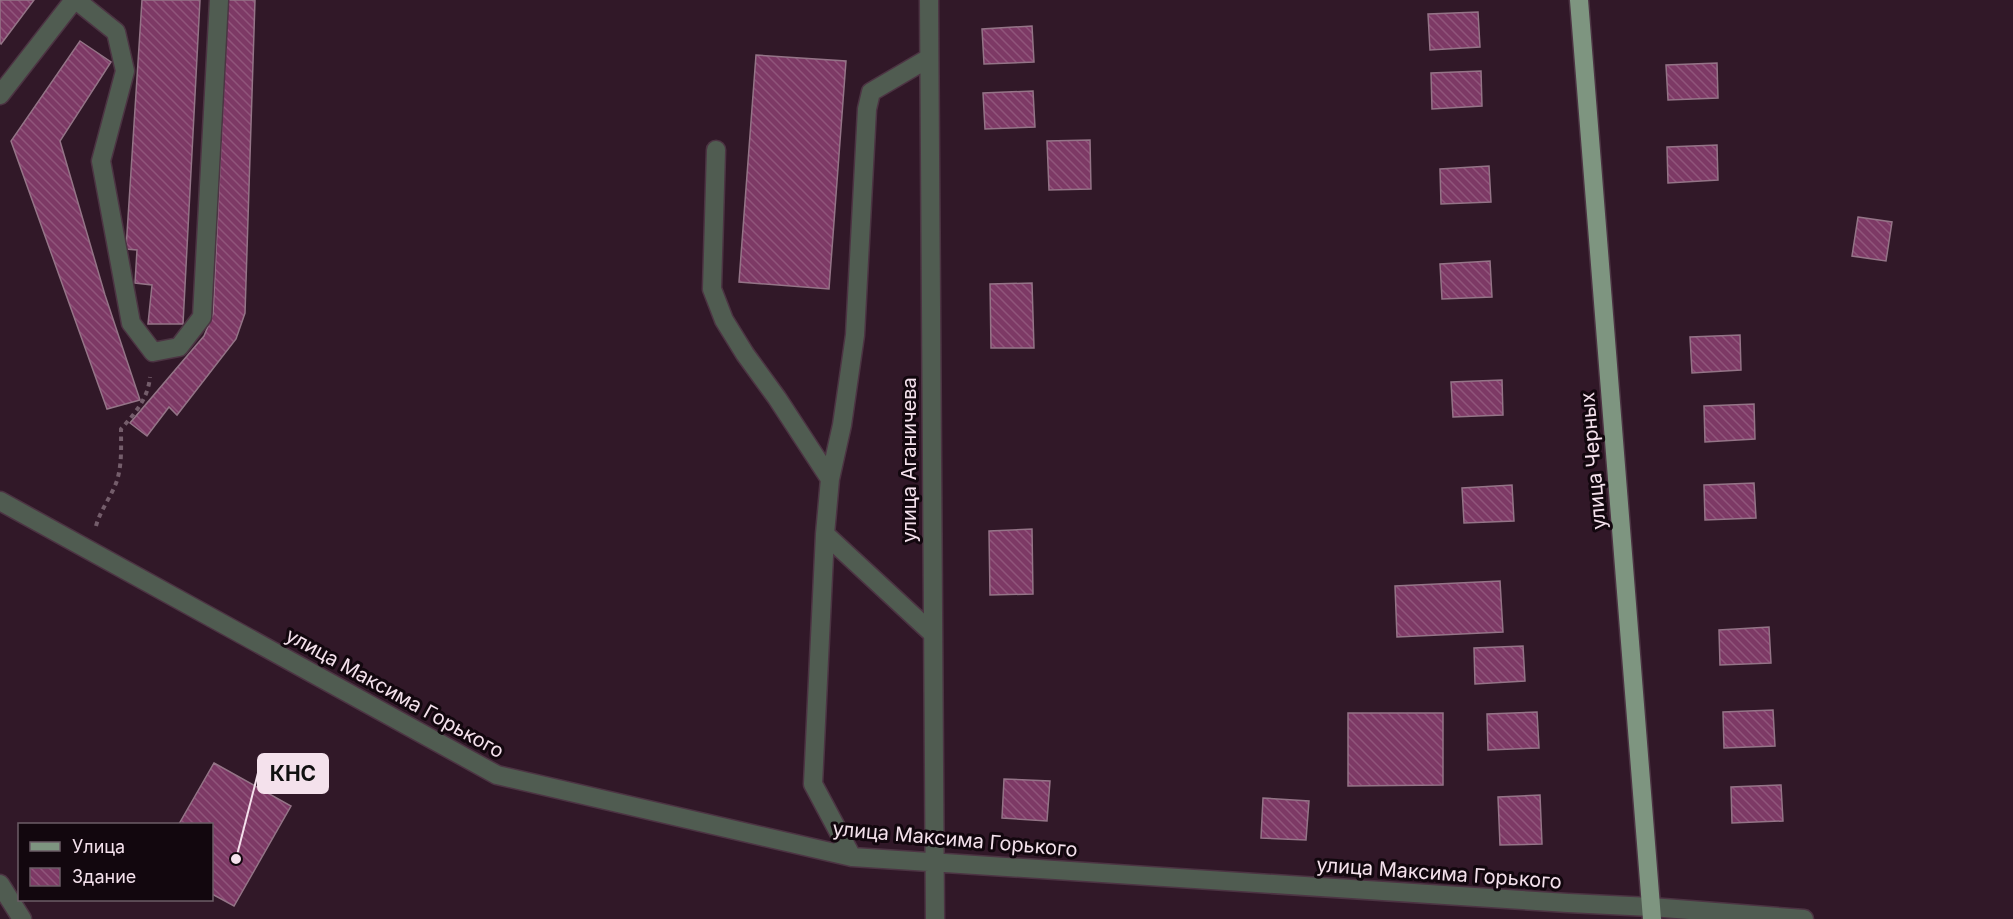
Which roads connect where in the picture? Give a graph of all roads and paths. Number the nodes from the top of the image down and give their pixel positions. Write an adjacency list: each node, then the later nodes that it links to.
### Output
1 (75, 0): 6 (street); 8 (street)
2 (219, 0): 8 (street)
3 (929, 0): 5 (street, улица Аганичева)
4 (1579, 0): 17 (main road, улица Черных)
5 (929, 58): 9 (street); 13 (street, улица Аганичева)
6 (0, 95)
7 (716, 150): 9 (street)
8 (153, 352): 12 (path)
9 (830, 479): 11 (street)
10 (0, 501): 12 (street, улица Максима Горького)
11 (825, 534): 13 (street); 14 (street)
12 (88, 550): 14 (street, улица Максима Горького)
13 (933, 633): 15 (street, улица Аганичева)
14 (852, 857): 15 (street, улица Максима Горького)
15 (936, 862): 17 (street, улица Максима Горького); 19 (street, улица Аганичева)
16 (0, 884): 18 (street)
17 (1651, 913): 20 (street, улица Максима Горького)
18 (22, 919)
19 (935, 919)
20 (1804, 919)

